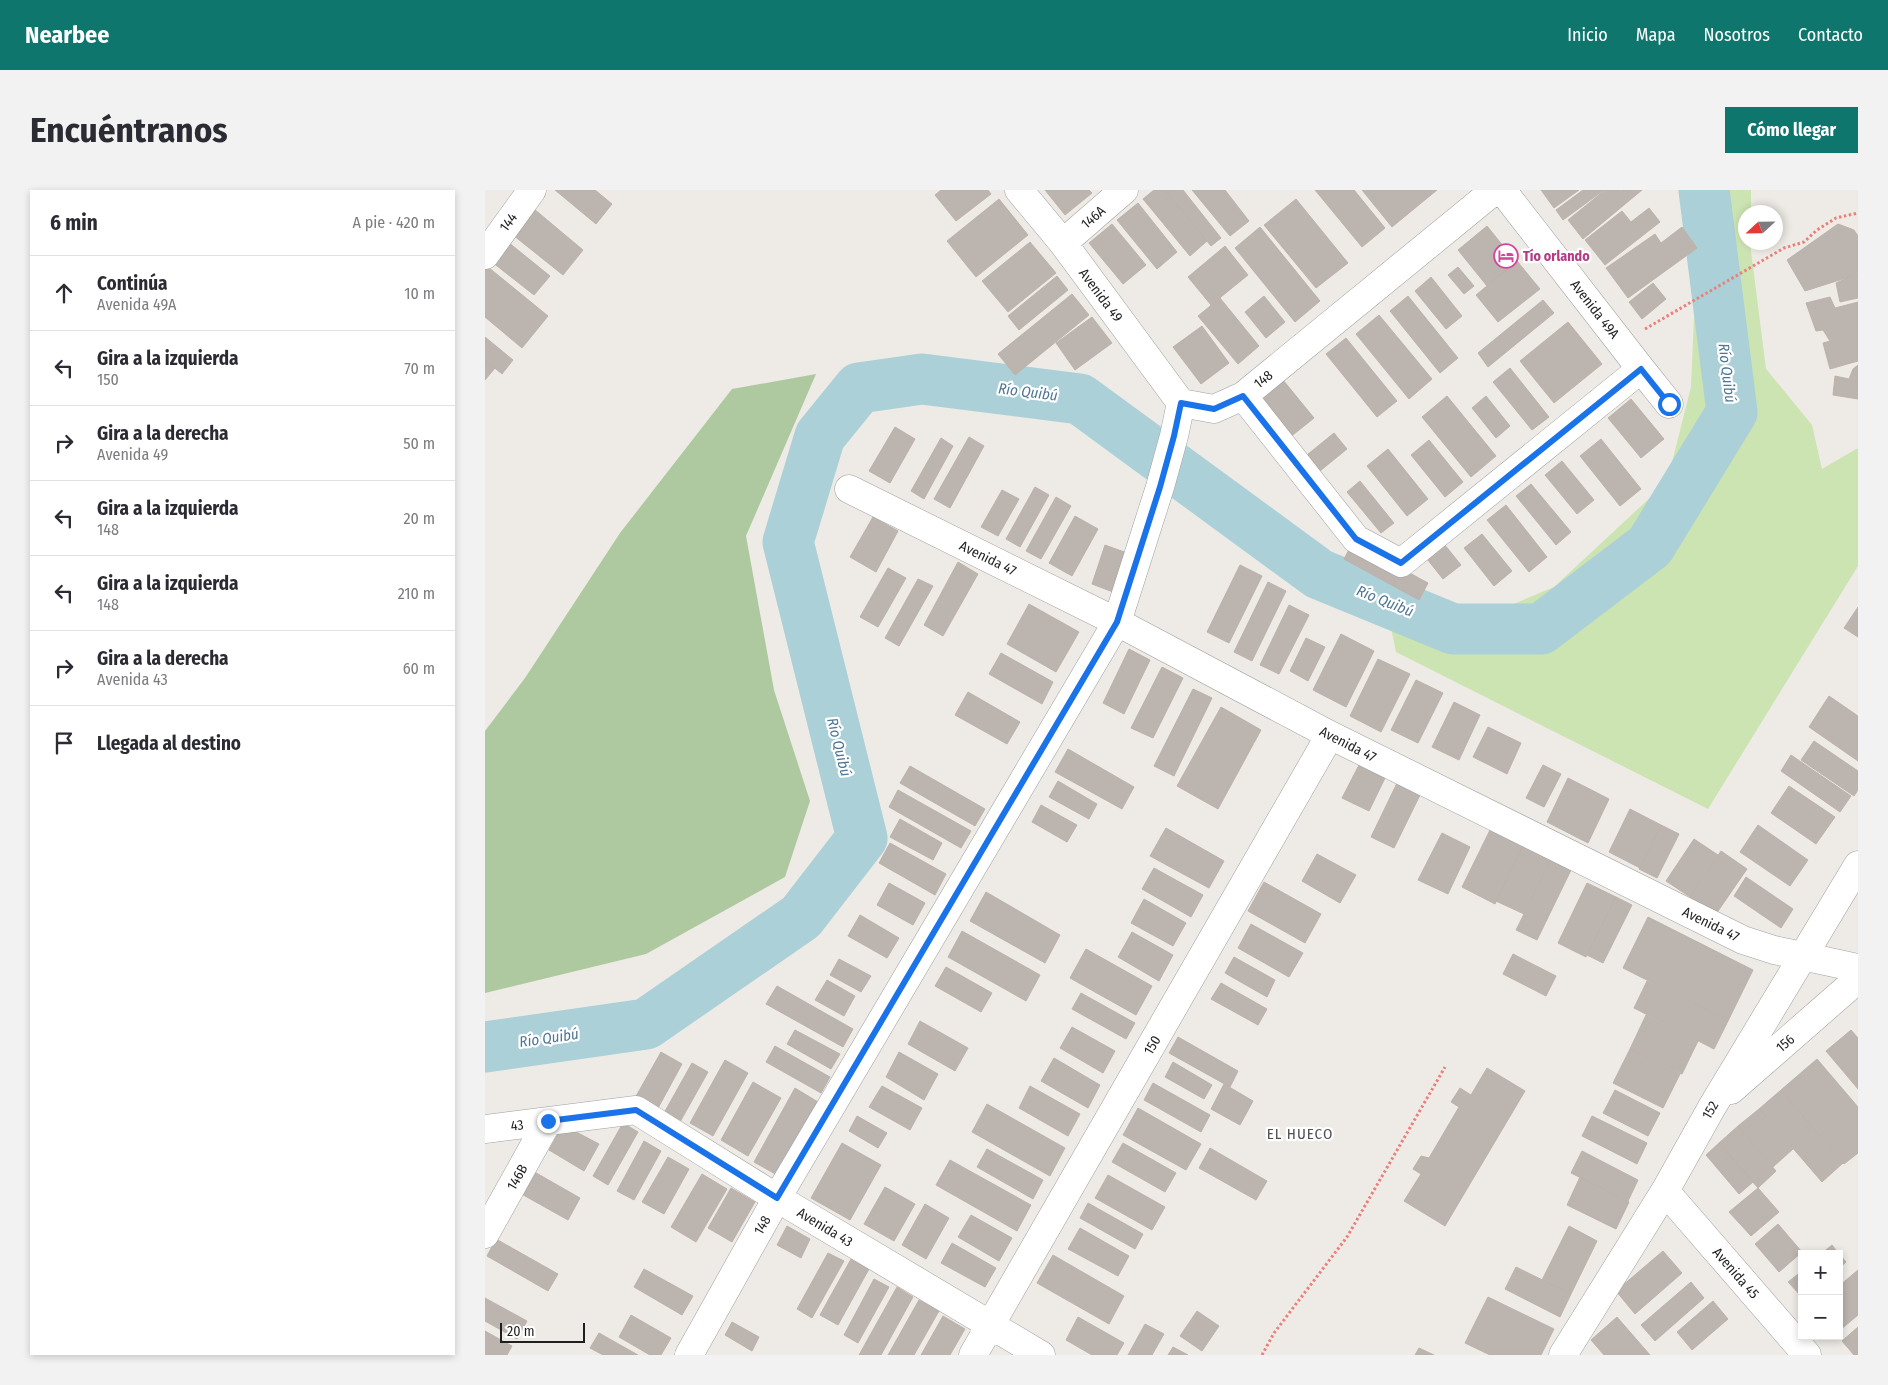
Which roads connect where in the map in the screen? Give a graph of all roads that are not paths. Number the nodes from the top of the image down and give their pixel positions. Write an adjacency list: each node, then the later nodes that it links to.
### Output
1 (531, 190): 7 (street, 144)
2 (1019, 190): 6 (street, Avenida 49)
3 (1124, 190): 6 (street, 146A)
4 (1495, 190): 9 (street, 148)
5 (1502, 190): 8 (street, Avenida 49A)
6 (1063, 243): 10 (street, Avenida 49)
7 (485, 255)
8 (1641, 369): 9 (street); 11 (street, Avenida 49A)
9 (1243, 396): 10 (street, 148)
10 (1181, 403): 13 (street, 148)
11 (1669, 404)
12 (849, 489): 13 (street, Avenida 47)
13 (1117, 622): 14 (street, Avenida 47); 23 (street, 148)
14 (1330, 735): 16 (street, Avenida 47); 25 (street, 150)
15 (1858, 865): 16 (street, 152)
16 (1802, 956): 17 (street, Avenida 47); 19 (street, 152)
17 (1858, 968)
18 (1858, 979): 19 (street, 156)
19 (1712, 1107): 22 (street, 152)
20 (548, 1121): 21 (street, 43); 23 (street, Avenida 43); 24 (street, 146B)
21 (485, 1129)
22 (1665, 1191): 29 (street, 152); 30 (street, Avenida 45)
23 (777, 1198): 25 (street, Avenida 43); 26 (street, 148)
24 (485, 1234)
25 (991, 1325): 27 (street, 150); 28 (street, Avenida 43)
26 (689, 1355)
27 (973, 1355)
28 (1041, 1355)
29 (1563, 1355)
30 (1807, 1355)

